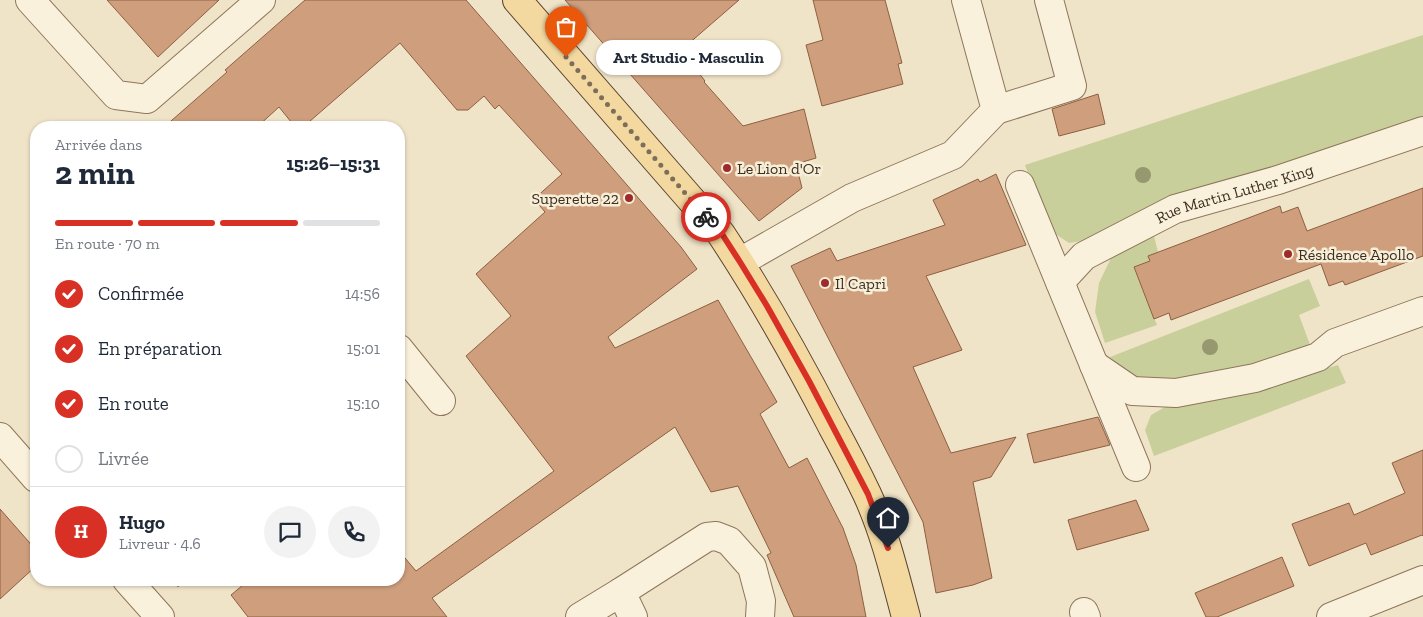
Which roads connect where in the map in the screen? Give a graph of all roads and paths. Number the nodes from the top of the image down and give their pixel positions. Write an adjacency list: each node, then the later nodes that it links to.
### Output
1 (30, 0): 2 (street)
2 (261, 0)
3 (517, 0): 9 (main road)
4 (966, 0): 6 (street)
5 (1049, 0): 6 (street)
6 (996, 110): 9 (street)
7 (1423, 131): 10 (street, Rue Martin Luther King)
8 (1020, 185): 10 (street)
9 (740, 262): 25 (main road)
10 (1060, 282): 13 (street)
11 (1423, 311): 13 (street)
12 (405, 356): 14 (street)
13 (1094, 365): 16 (street)
14 (441, 401)
15 (0, 437): 17 (street)
16 (1136, 467)
17 (30, 471)
18 (1423, 580): 26 (street)
19 (132, 586): 21 (street)
20 (621, 592): 22 (street); 23 (street); 24 (street)
21 (160, 617)
22 (580, 617)
23 (633, 617)
24 (760, 617)
25 (906, 617)
26 (1331, 617)

